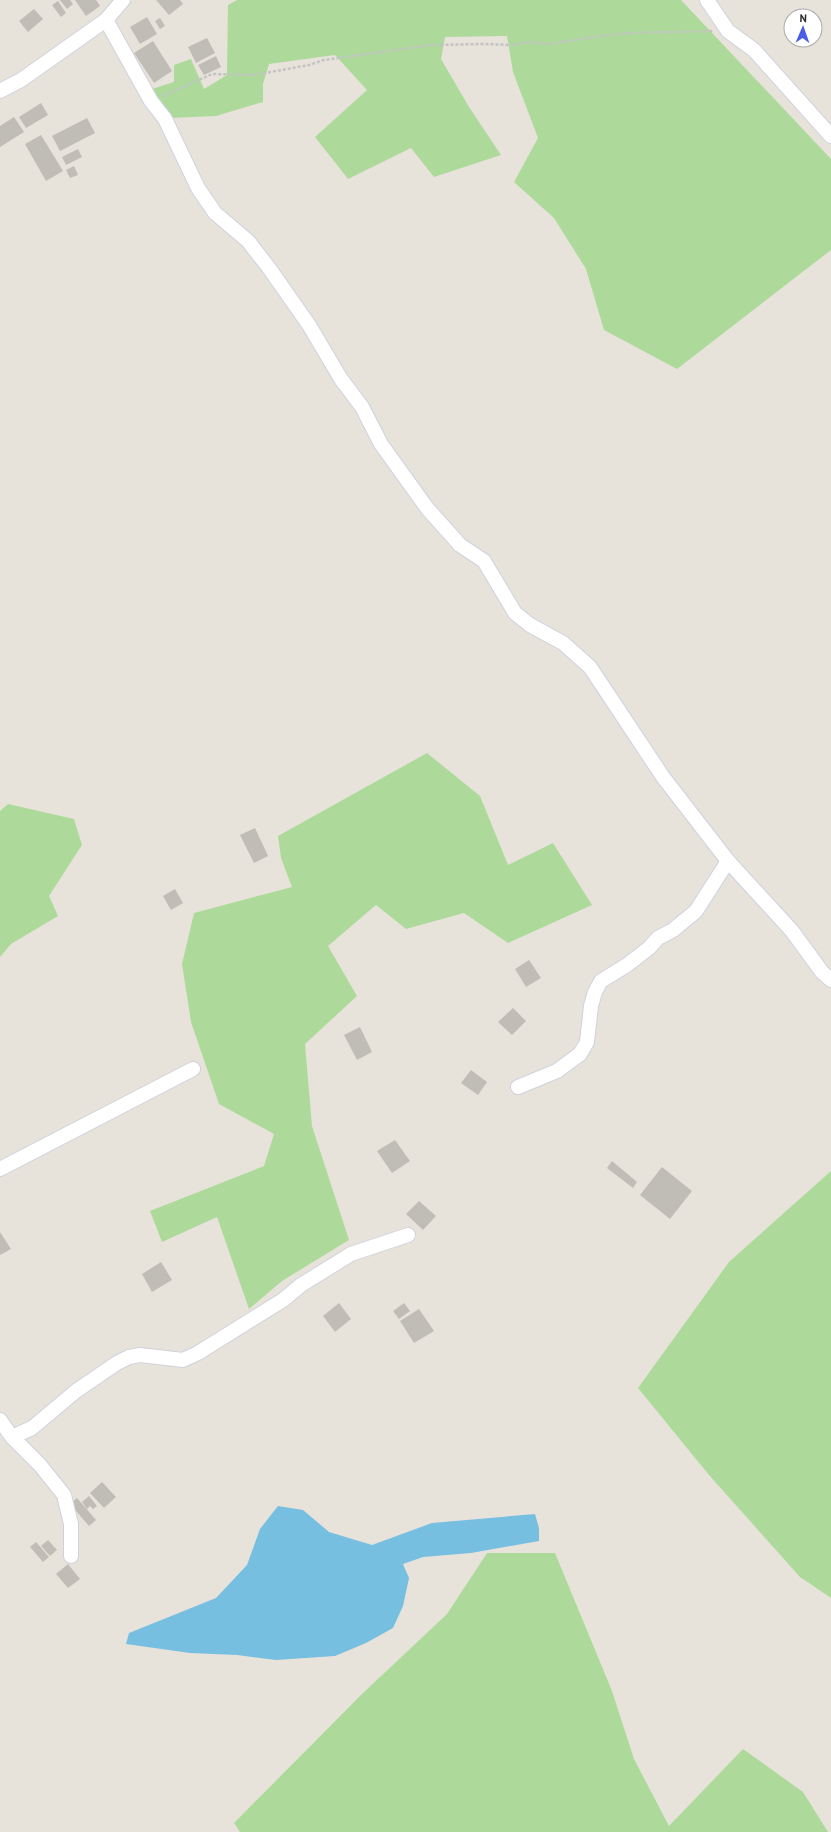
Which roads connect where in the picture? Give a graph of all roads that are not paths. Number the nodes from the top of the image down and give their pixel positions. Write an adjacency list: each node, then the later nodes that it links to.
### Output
1 (123, 0): 3 (street)
2 (707, 0): 5 (street)
3 (106, 20): 4 (street); 6 (street)
4 (0, 91)
5 (831, 136)
6 (728, 861): 7 (street); 9 (street)
7 (831, 980)
8 (193, 1069): 10 (street)
9 (518, 1087)
10 (0, 1170)
11 (408, 1235): 13 (street)
12 (0, 1420): 13 (street)
13 (12, 1437): 14 (street)
14 (71, 1556)

